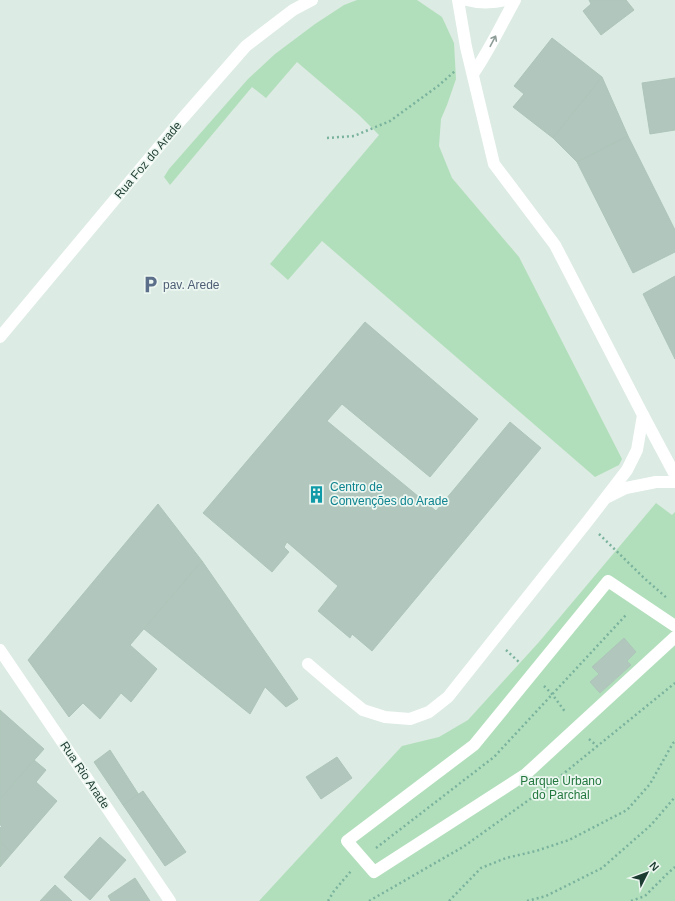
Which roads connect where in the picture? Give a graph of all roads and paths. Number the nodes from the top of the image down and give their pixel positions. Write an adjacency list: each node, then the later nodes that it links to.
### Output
1 (312, 0): 9 (street, Rua Foz do Arade)
2 (458, 0): 6 (street)
3 (467, 0): 4 (street)
4 (507, 0)
5 (515, 0): 7 (street, one-way to 5)
6 (469, 57): 7 (street); 8 (path)
7 (473, 74): 10 (street)
8 (327, 138)
9 (0, 337)
10 (643, 415): 11 (street); 13 (street)
11 (675, 475)
12 (675, 482): 13 (street)
13 (606, 499): 14 (street)
14 (587, 522): 15 (path); 18 (street)
15 (670, 600)
16 (675, 626): 21 (street)
17 (675, 637): 23 (street)
18 (494, 639): 20 (street); 21 (path)
19 (0, 650): 28 (street, Rua Rio Arade)
20 (308, 664)
21 (532, 673): 23 (path); 23 (street)
22 (675, 682): 25 (path)
23 (576, 728): 25 (path)
24 (675, 742): 30 (path)
25 (598, 746): 29 (path)
26 (675, 797): 31 (path)
27 (675, 867): 32 (path)
28 (170, 901)
29 (369, 901)
30 (449, 901)
31 (528, 901)
32 (631, 901)

